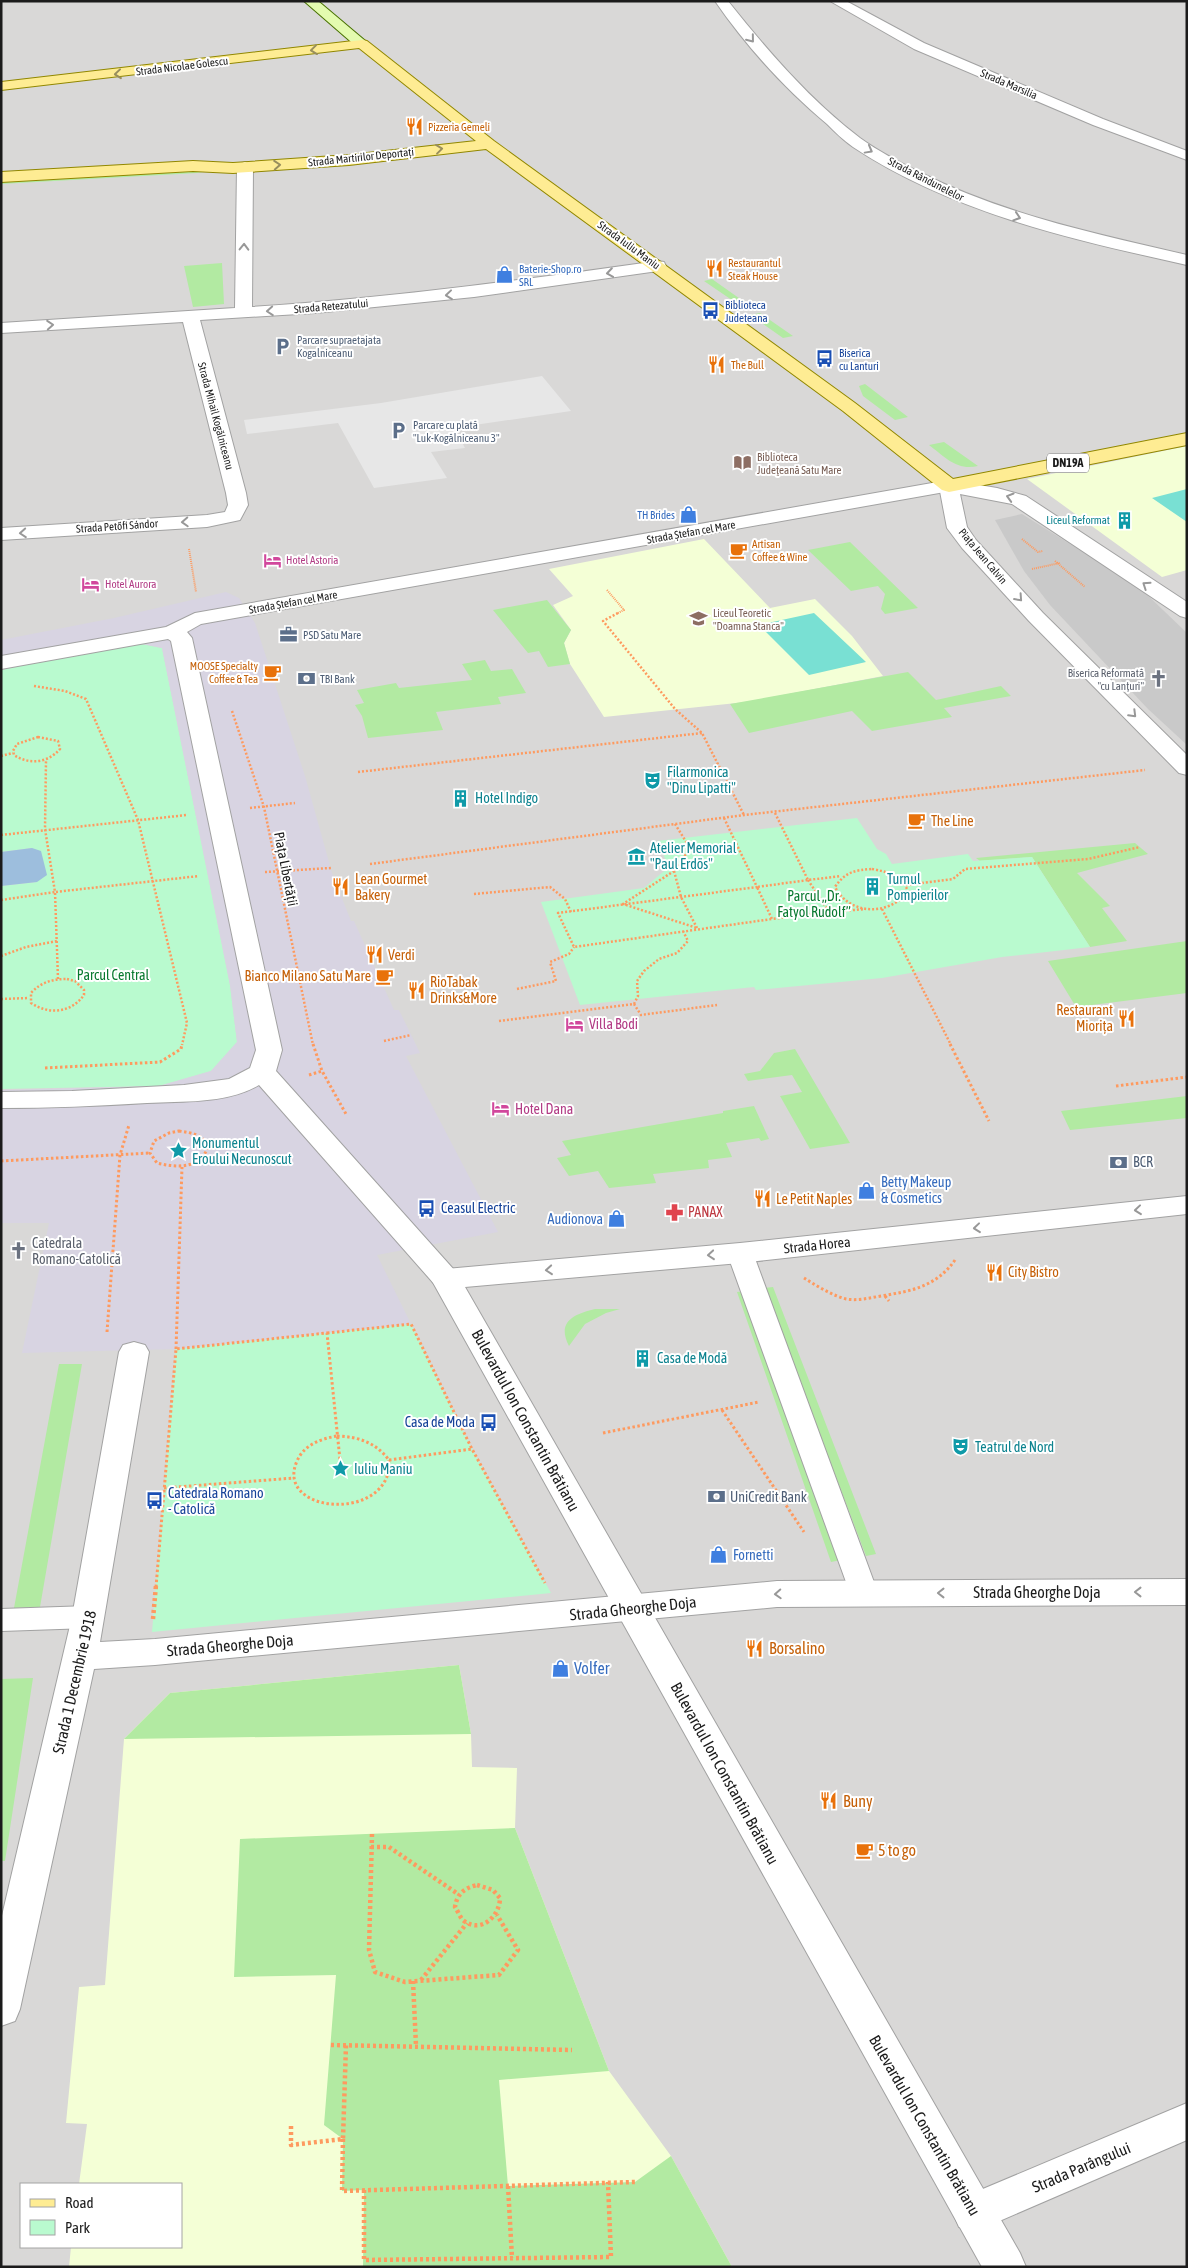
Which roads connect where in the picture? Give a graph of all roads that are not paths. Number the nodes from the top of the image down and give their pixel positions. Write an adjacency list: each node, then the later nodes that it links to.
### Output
1 (310, 1): 4 (main road, Strada Iuliu Maniu)
2 (720, 1): 11 (street, Strada Rândunelelor, one-way to 11)
3 (836, 1): 7 (street, Strada Marsilia)
4 (362, 44): 5 (main road, Strada Nicolae Golescu, one-way to 5); 6 (main road, Strada Iuliu Maniu)
5 (1, 86)
6 (489, 144): 8 (main road, Strada Martirilor Deportați, one-way to 6); 12 (main road, Strada Iuliu Maniu)
7 (1187, 156)
8 (239, 168): 9 (main road, Strada Martirilor Deportați); 10 (main road, Strada Martirilor Deportați); 13 (street, one-way to 8)
9 (1, 177)
10 (1, 187)
11 (1187, 260)
12 (658, 266): 13 (street, Strada Retezatului, one-way to 13); 17 (main road, Strada Iuliu Maniu)
13 (243, 313): 14 (street, Strada Retezatului)
14 (190, 316): 15 (street, Strada Retezatului, one-way to 14); 18 (street, Strada Mihail Kogălniceanu)
15 (1, 328)
16 (1187, 439): 17 (main road, Strada Ștefan cel Mare / DN19A)
17 (949, 486): 20 (street, one-way to 17); 21 (street, Strada Ștefan cel Mare / DN19A); 23 (street, Piața Jean Calvin, one-way to 23)
18 (233, 516): 19 (street, Strada Petőfi Sándor, one-way to 19)
19 (1, 534)
20 (1187, 612)
21 (172, 632): 22 (street); 24 (street)
22 (1, 663)
23 (1187, 768)
24 (262, 1072): 25 (street); 28 (street, Bulevardul Ion Constantin Brătianu)
25 (1, 1100)
26 (1187, 1205): 27 (street, Strada Horea, one-way to 27)
27 (740, 1253): 28 (street, Strada Horea, one-way to 28); 31 (lane)
28 (446, 1279): 32 (street, Bulevardul Ion Constantin Brătianu)
29 (134, 1352): 33 (street, Strada 1 Decembrie 1918)
30 (1187, 1592): 31 (street, Strada Gheorghe Doja, one-way to 31)
31 (864, 1593): 32 (street, Strada Gheorghe Doja, one-way to 32)
32 (632, 1609): 35 (street, Strada Gheorghe Doja); 38 (street, Bulevardul Ion Constantin Brătianu)
33 (89, 1617): 34 (lane); 35 (street, Strada 1 Decembrie 1918)
34 (1, 1620)
35 (80, 1656): 36 (street, Strada 1 Decembrie 1918)
36 (1, 2010)
37 (1187, 2121): 38 (street, Strada Parângului)
38 (974, 2213): 39 (street, Bulevardul Ion Constantin Brătianu)
39 (1005, 2267)

